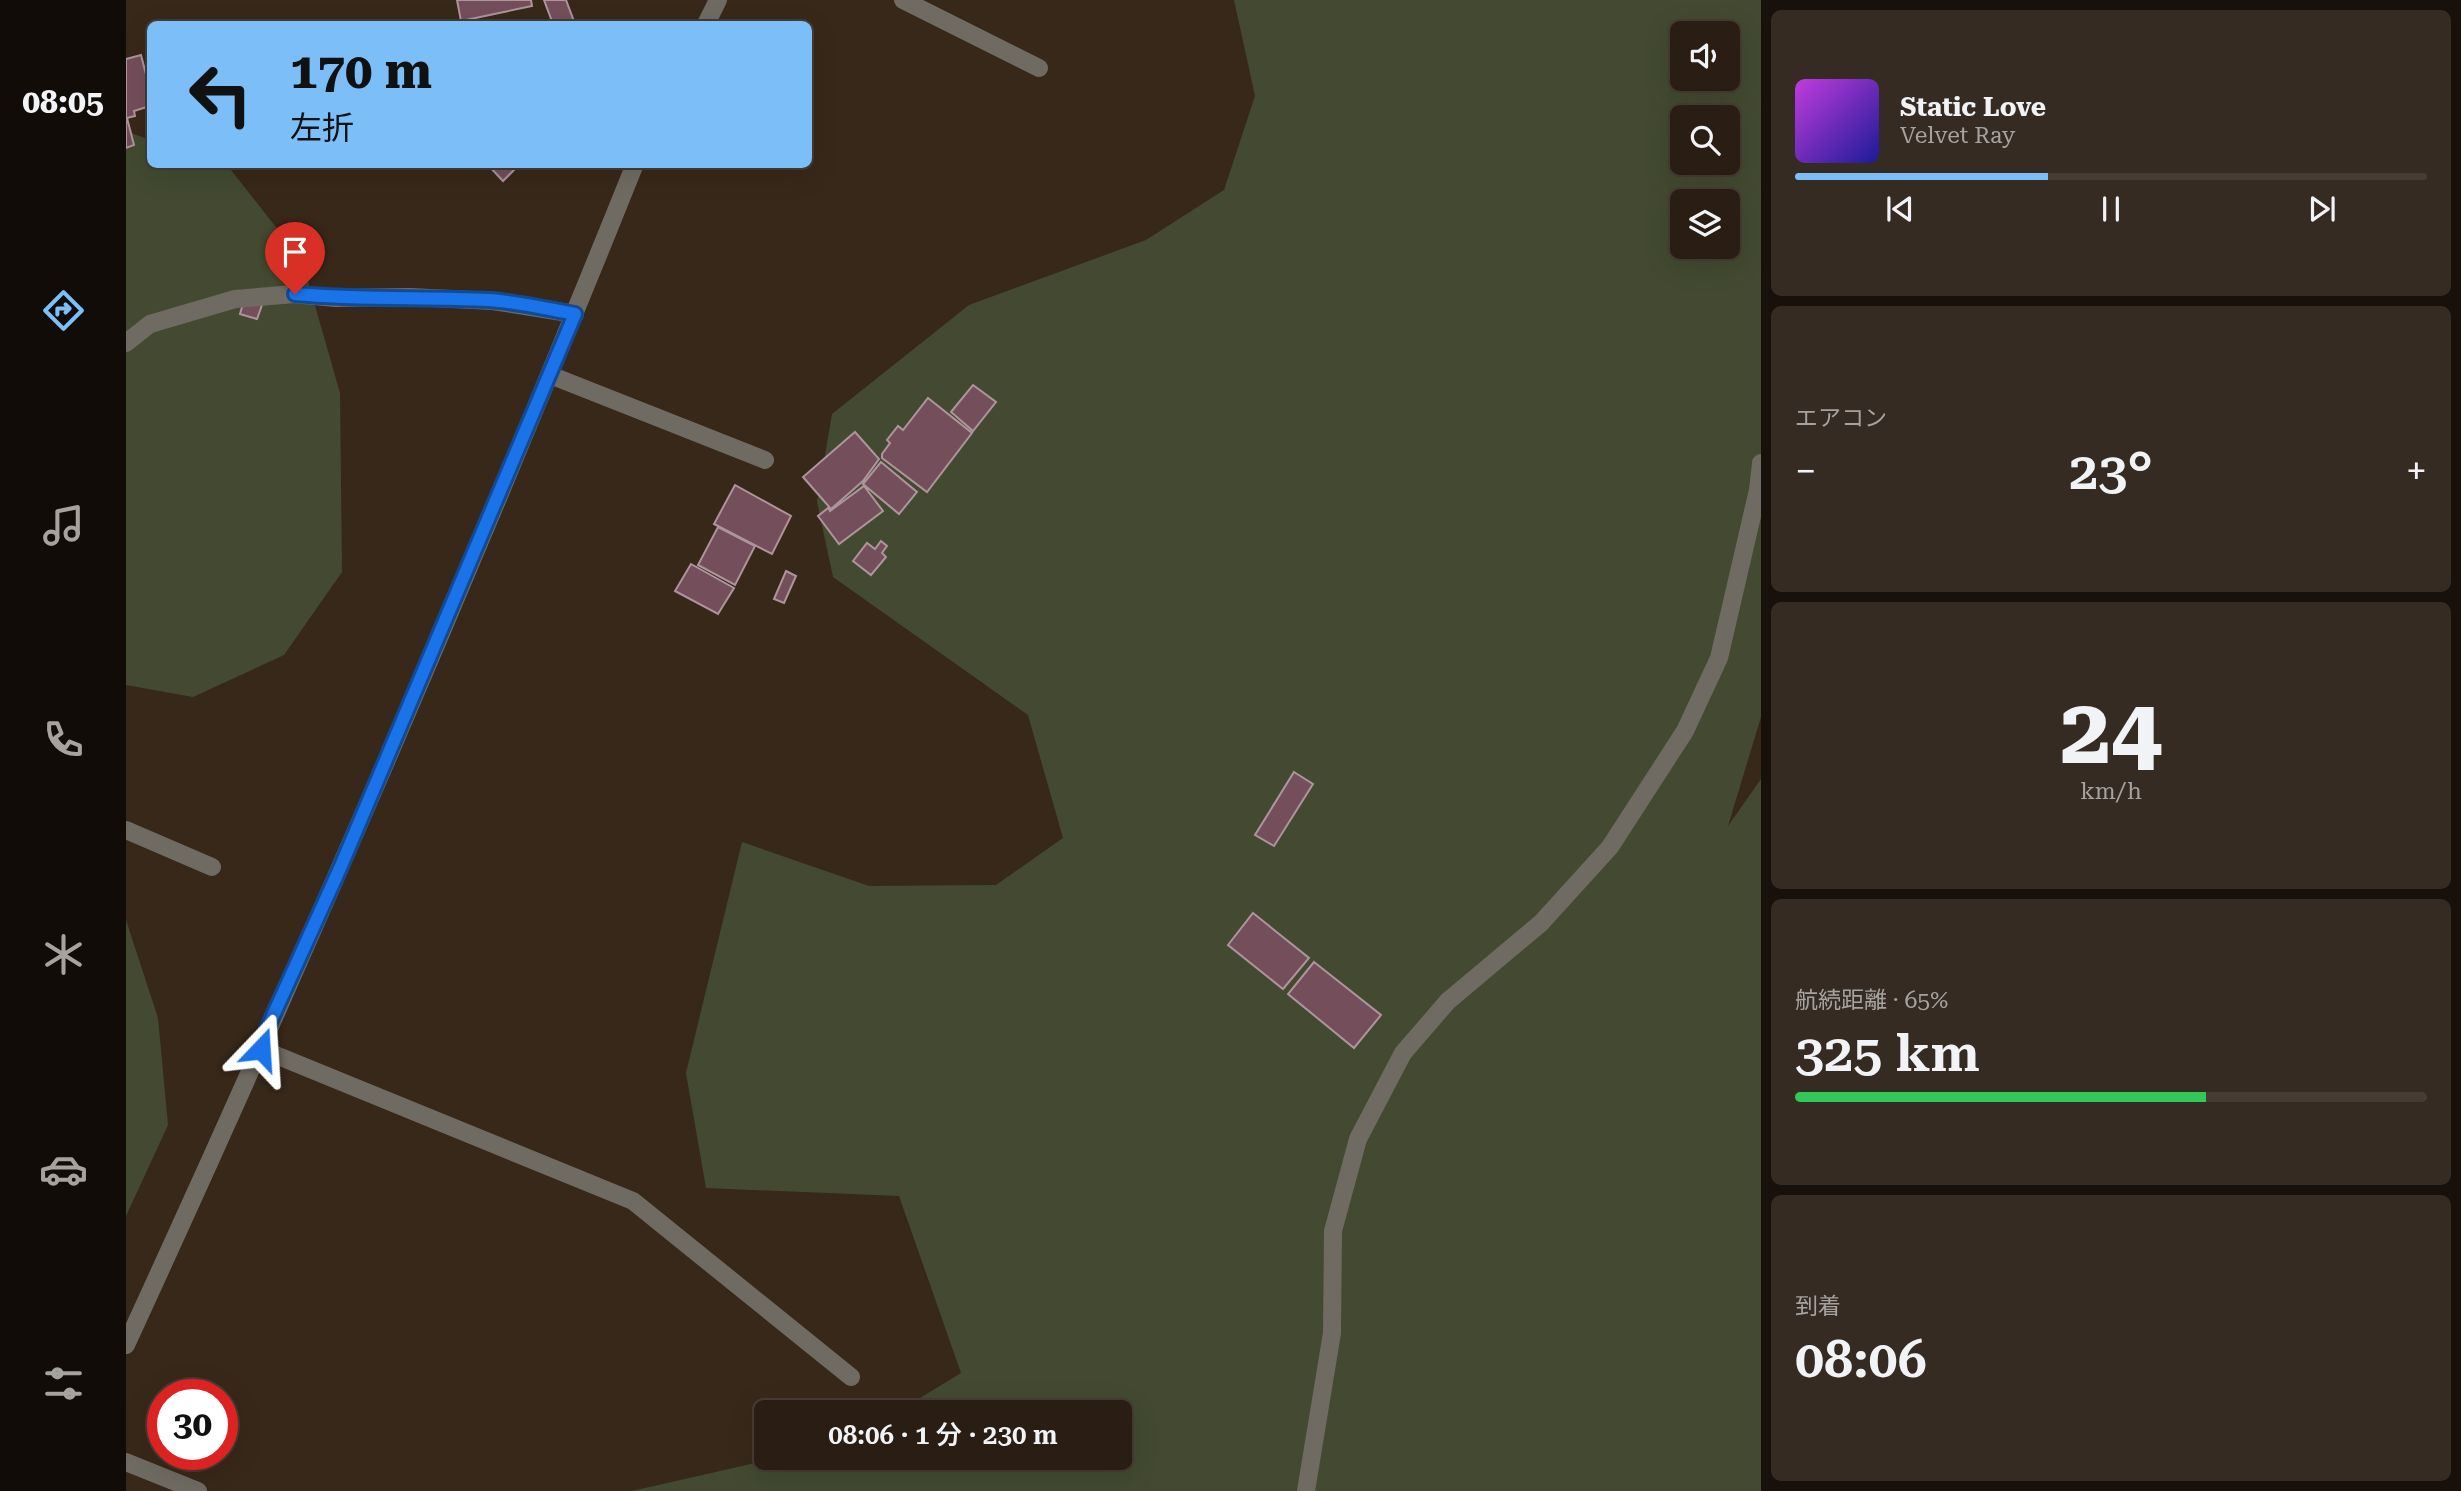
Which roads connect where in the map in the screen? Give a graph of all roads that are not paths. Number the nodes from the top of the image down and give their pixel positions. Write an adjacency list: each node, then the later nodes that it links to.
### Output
1 (718, 0): 3 (street)
2 (903, 0): 4 (street)
3 (708, 21)
4 (1039, 68)
5 (633, 168): 6 (street)
6 (575, 314): 7 (street); 8 (street)
7 (126, 343)
8 (550, 375): 9 (street); 13 (street)
9 (765, 460)
10 (1761, 463): 18 (street)
11 (126, 830): 12 (street)
12 (212, 867)
13 (261, 1049): 14 (street); 15 (street)
14 (126, 1345)
15 (851, 1377)
16 (126, 1462): 17 (street)
17 (198, 1491)
18 (1306, 1491)

